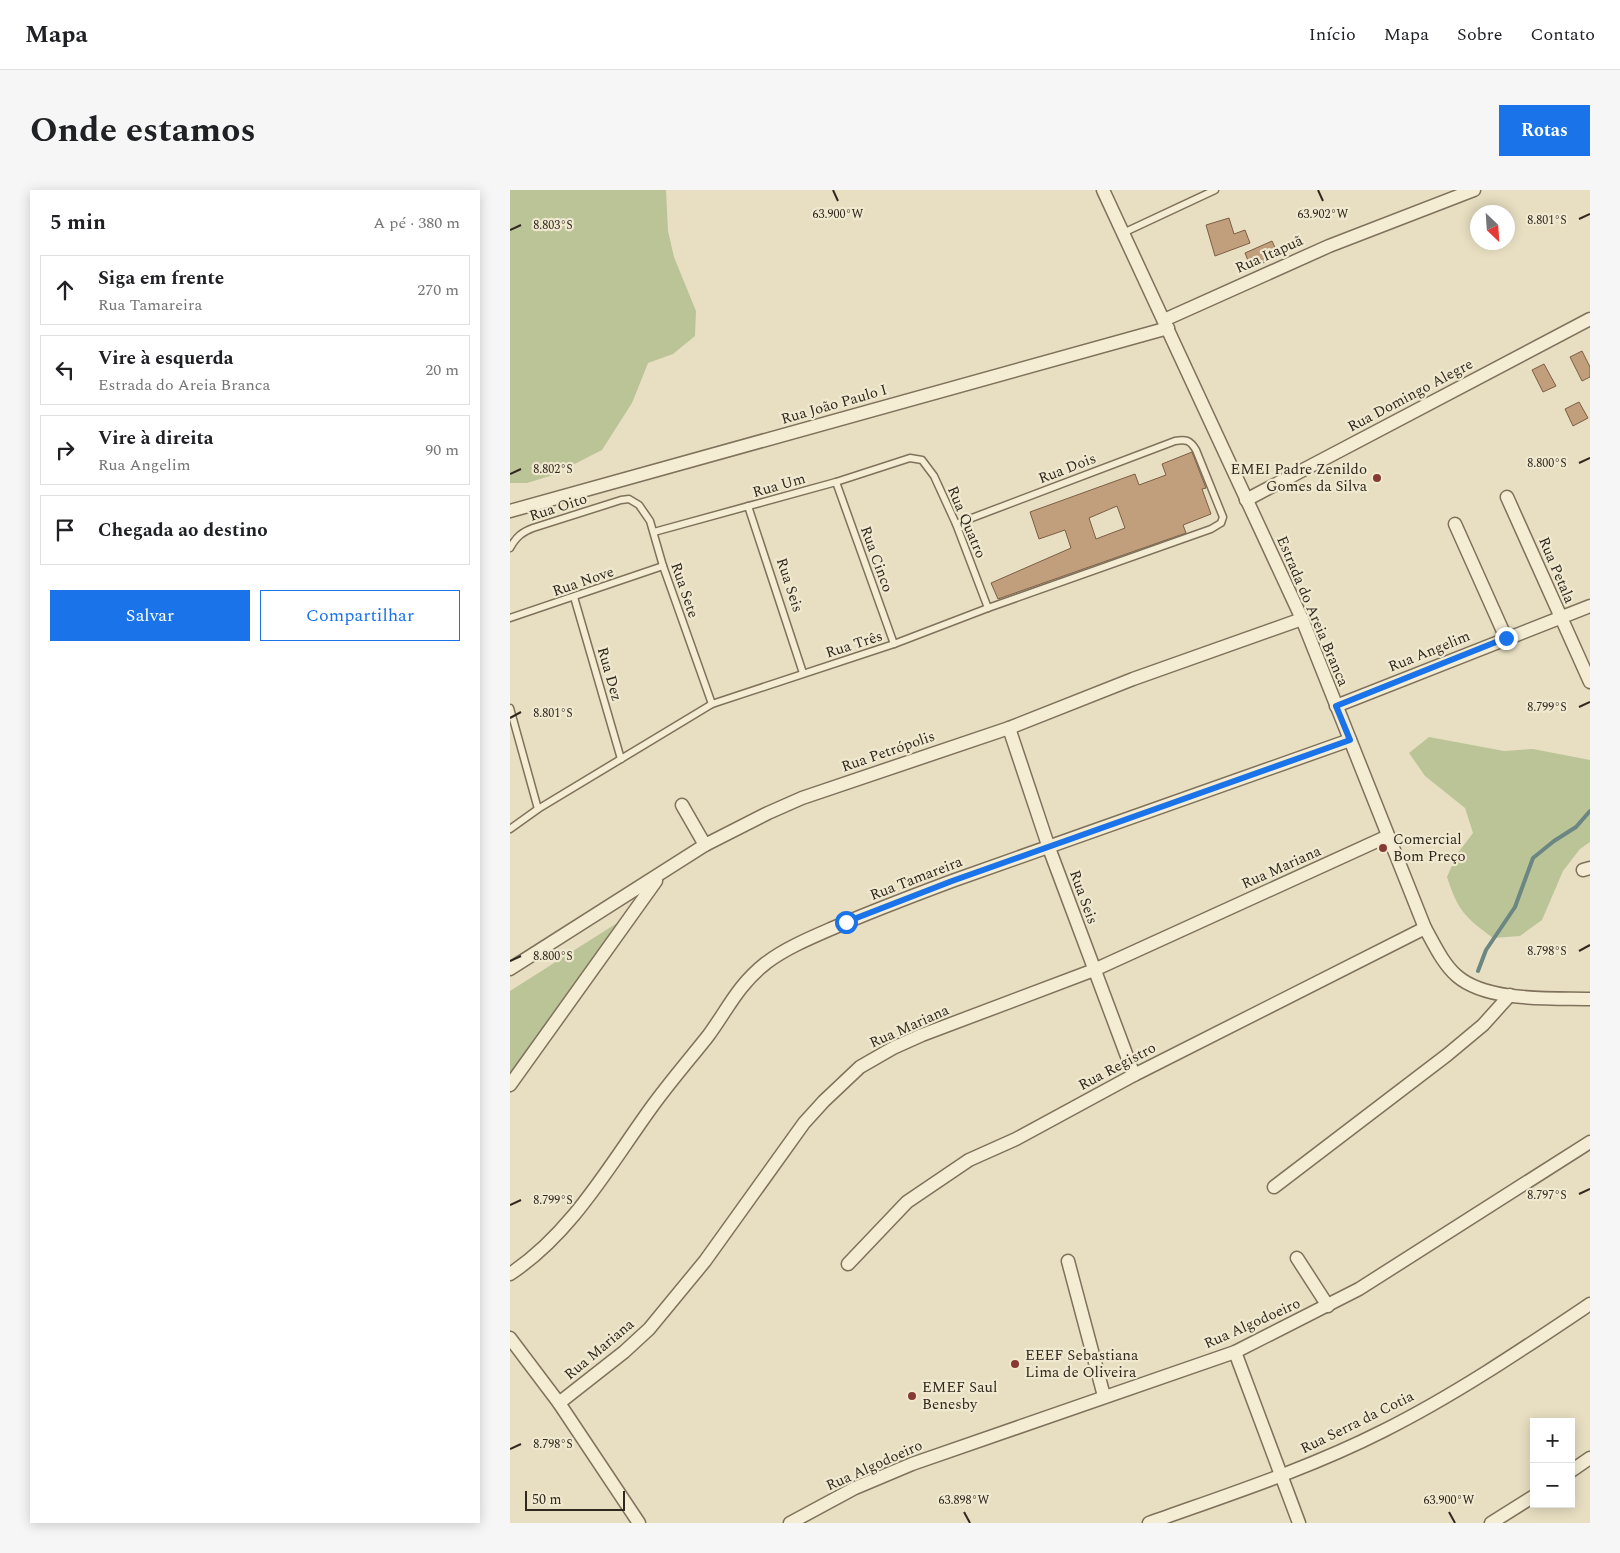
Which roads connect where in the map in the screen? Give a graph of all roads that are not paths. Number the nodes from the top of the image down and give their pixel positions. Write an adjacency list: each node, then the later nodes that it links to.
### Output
1 (1103, 190): 4 (street, Estrada do Areia Branca)
2 (1215, 190): 4 (lane)
3 (1474, 190): 6 (street, Rua Itapuã)
4 (1123, 233): 6 (street, Estrada do Areia Branca)
5 (1590, 319): 11 (street, Rua Domingo Alegre)
6 (1166, 324): 11 (street, Estrada do Areia Branca); 13 (street, Rua João Paulo I)
7 (910, 458): 8 (lane, Rua Um); 15 (lane, Rua Quatro)
8 (836, 482): 12 (lane, Rua Um); 27 (lane, Rua Cinco)
9 (1507, 497): 25 (street, Rua Petala)
10 (621, 500): 17 (lane, Rua Sete); 18 (lane, Rua Oito)
11 (1246, 500): 24 (street, Estrada do Areia Branca)
12 (748, 506): 17 (lane, Rua Um); 28 (lane, Rua Seis)
13 (510, 511)
14 (1222, 520): 15 (lane, Rua Dois); 22 (lane, Rua Três)
15 (956, 524): 22 (lane, Rua Quatro)
16 (1455, 524): 26 (street)
17 (654, 532): 19 (lane, Rua Sete)
18 (510, 548)
19 (663, 566): 20 (lane, Rua Nove); 30 (lane, Rua Sete)
20 (574, 597): 23 (lane, Rua Nove); 35 (lane, Rua Dez)
21 (1590, 606): 25 (street, Rua Angelim)
22 (988, 608): 27 (lane, Rua Três)
23 (510, 618)
24 (1302, 619): 31 (street, Estrada do Areia Branca); 33 (street, Rua Petrópolis)
25 (1560, 619): 26 (street, Rua Angelim); 29 (street, Rua Petala)
26 (1506, 638): 31 (street, Rua Angelim)
27 (894, 644): 28 (lane, Rua Três)
28 (802, 673): 30 (lane, Rua Três)
29 (1590, 682)
30 (712, 704): 35 (lane, Rua Três)
31 (1336, 706): 34 (street, Estrada do Areia Branca)
32 (510, 708): 37 (lane)
33 (1010, 728): 40 (street, Rua Petrópolis); 41 (street, Rua Seis)
34 (1350, 740): 39 (street, Estrada do Areia Branca); 41 (street, Rua Tamareira)
35 (621, 758): 37 (lane, Rua Três)
36 (682, 805): 40 (street)
37 (538, 809): 38 (lane, Rua Três)
38 (510, 829)
39 (1388, 836): 43 (street, Estrada do Areia Branca); 45 (street, Rua Mariana)
40 (705, 845): 42 (street, Rua Petrópolis)
41 (1049, 848): 45 (street, Rua Seis); 55 (street, Rua Tamareira)
42 (662, 873): 44 (street, Rua Petrópolis); 49 (street)
43 (1425, 928): 46 (street, Estrada do Areia Branca); 48 (street, Rua Registro)
44 (510, 969)
45 (1094, 970): 48 (street, Rua Seis); 61 (street, Rua Mariana)
46 (1510, 995): 47 (street, Estrada do Areia Branca); 51 (street)
47 (1590, 1000)
48 (1134, 1075): 54 (street, Rua Registro)
49 (510, 1085)
50 (1590, 1142): 57 (street, Rua Algodoeiro)
51 (1274, 1187)
52 (1297, 1258): 57 (street)
53 (1068, 1261): 60 (street)
54 (848, 1264)
55 (510, 1274)
56 (1590, 1304): 64 (street, Rua Serra da Cotia)
57 (1328, 1306): 59 (street, Rua Algodoeiro)
58 (510, 1338): 61 (street)
59 (1235, 1352): 60 (street, Rua Algodoeiro); 64 (street)
60 (1104, 1396): 67 (street, Rua Algodoeiro)
61 (559, 1403): 66 (street)
62 (1590, 1458): 63 (street)
63 (1575, 1468)
64 (1282, 1475): 68 (street, Rua Serra da Cotia); 69 (street)
65 (1530, 1499): 70 (street)
66 (639, 1523)
67 (790, 1523)
68 (1149, 1523)
69 (1299, 1523)
70 (1491, 1523)

